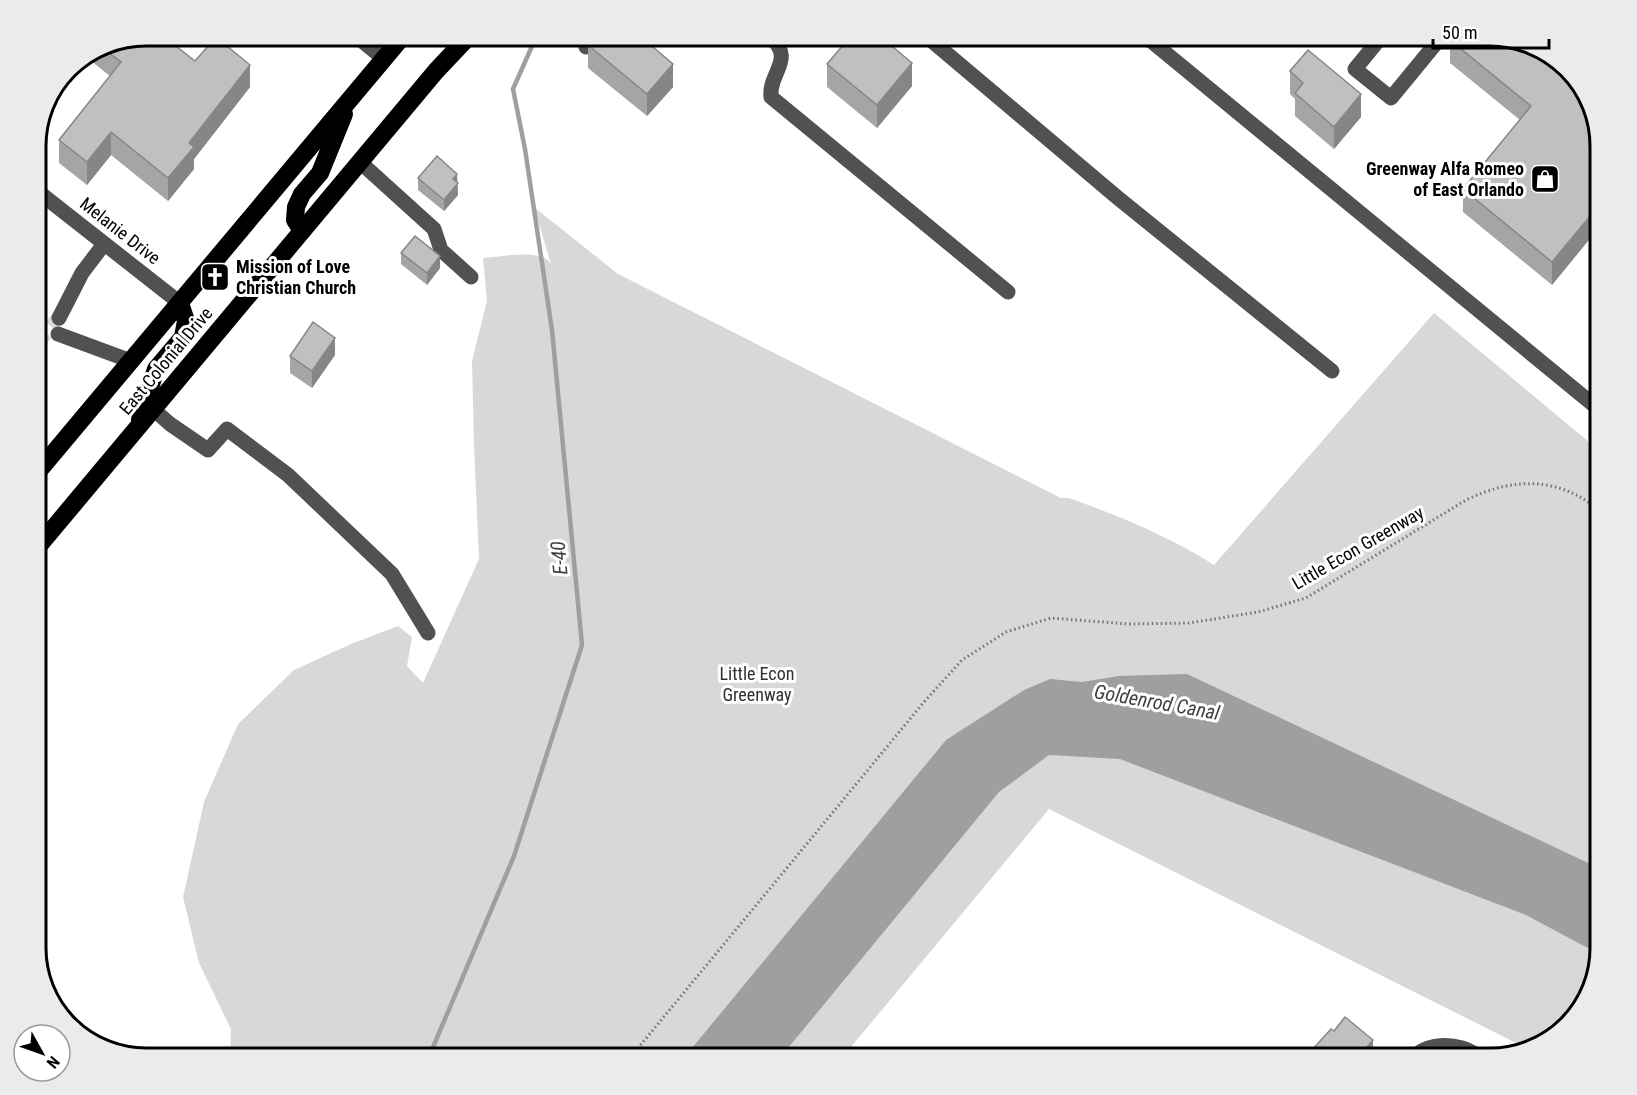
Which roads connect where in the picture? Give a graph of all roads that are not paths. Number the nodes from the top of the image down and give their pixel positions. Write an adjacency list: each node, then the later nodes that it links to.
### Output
1 (369, 46): 9 (street)
2 (395, 46): 9 (highway, East Colonial Drive)
3 (460, 46): 11 (highway, East Colonial Drive)
4 (778, 46): 16 (street)
5 (938, 46): 21 (street)
6 (1157, 46): 22 (street)
7 (1374, 46): 8 (street)
8 (1434, 46)
9 (384, 58): 10 (highway, East Colonial Drive)
10 (350, 99): 13 (highway); 17 (highway, East Colonial Drive)
11 (360, 162): 13 (highway, East Colonial Drive); 15 (street)
12 (47, 199): 14 (street, Melanie Drive)
13 (302, 231): 23 (highway, East Colonial Drive)
14 (104, 244): 17 (street, Melanie Drive); 18 (street)
15 (471, 277)
16 (1008, 292)
17 (180, 303): 20 (highway, East Colonial Drive); 24 (highway)
18 (59, 318)
19 (58, 334): 20 (street)
20 (131, 361): 25 (highway, East Colonial Drive)
21 (1332, 372)
22 (1590, 402)
23 (153, 409): 24 (highway, East Colonial Drive); 27 (street)
24 (136, 429): 26 (highway, East Colonial Drive)
25 (47, 461)
26 (47, 536)
27 (428, 633)
28 (1429, 1048): 29 (street)
29 (1463, 1048)

